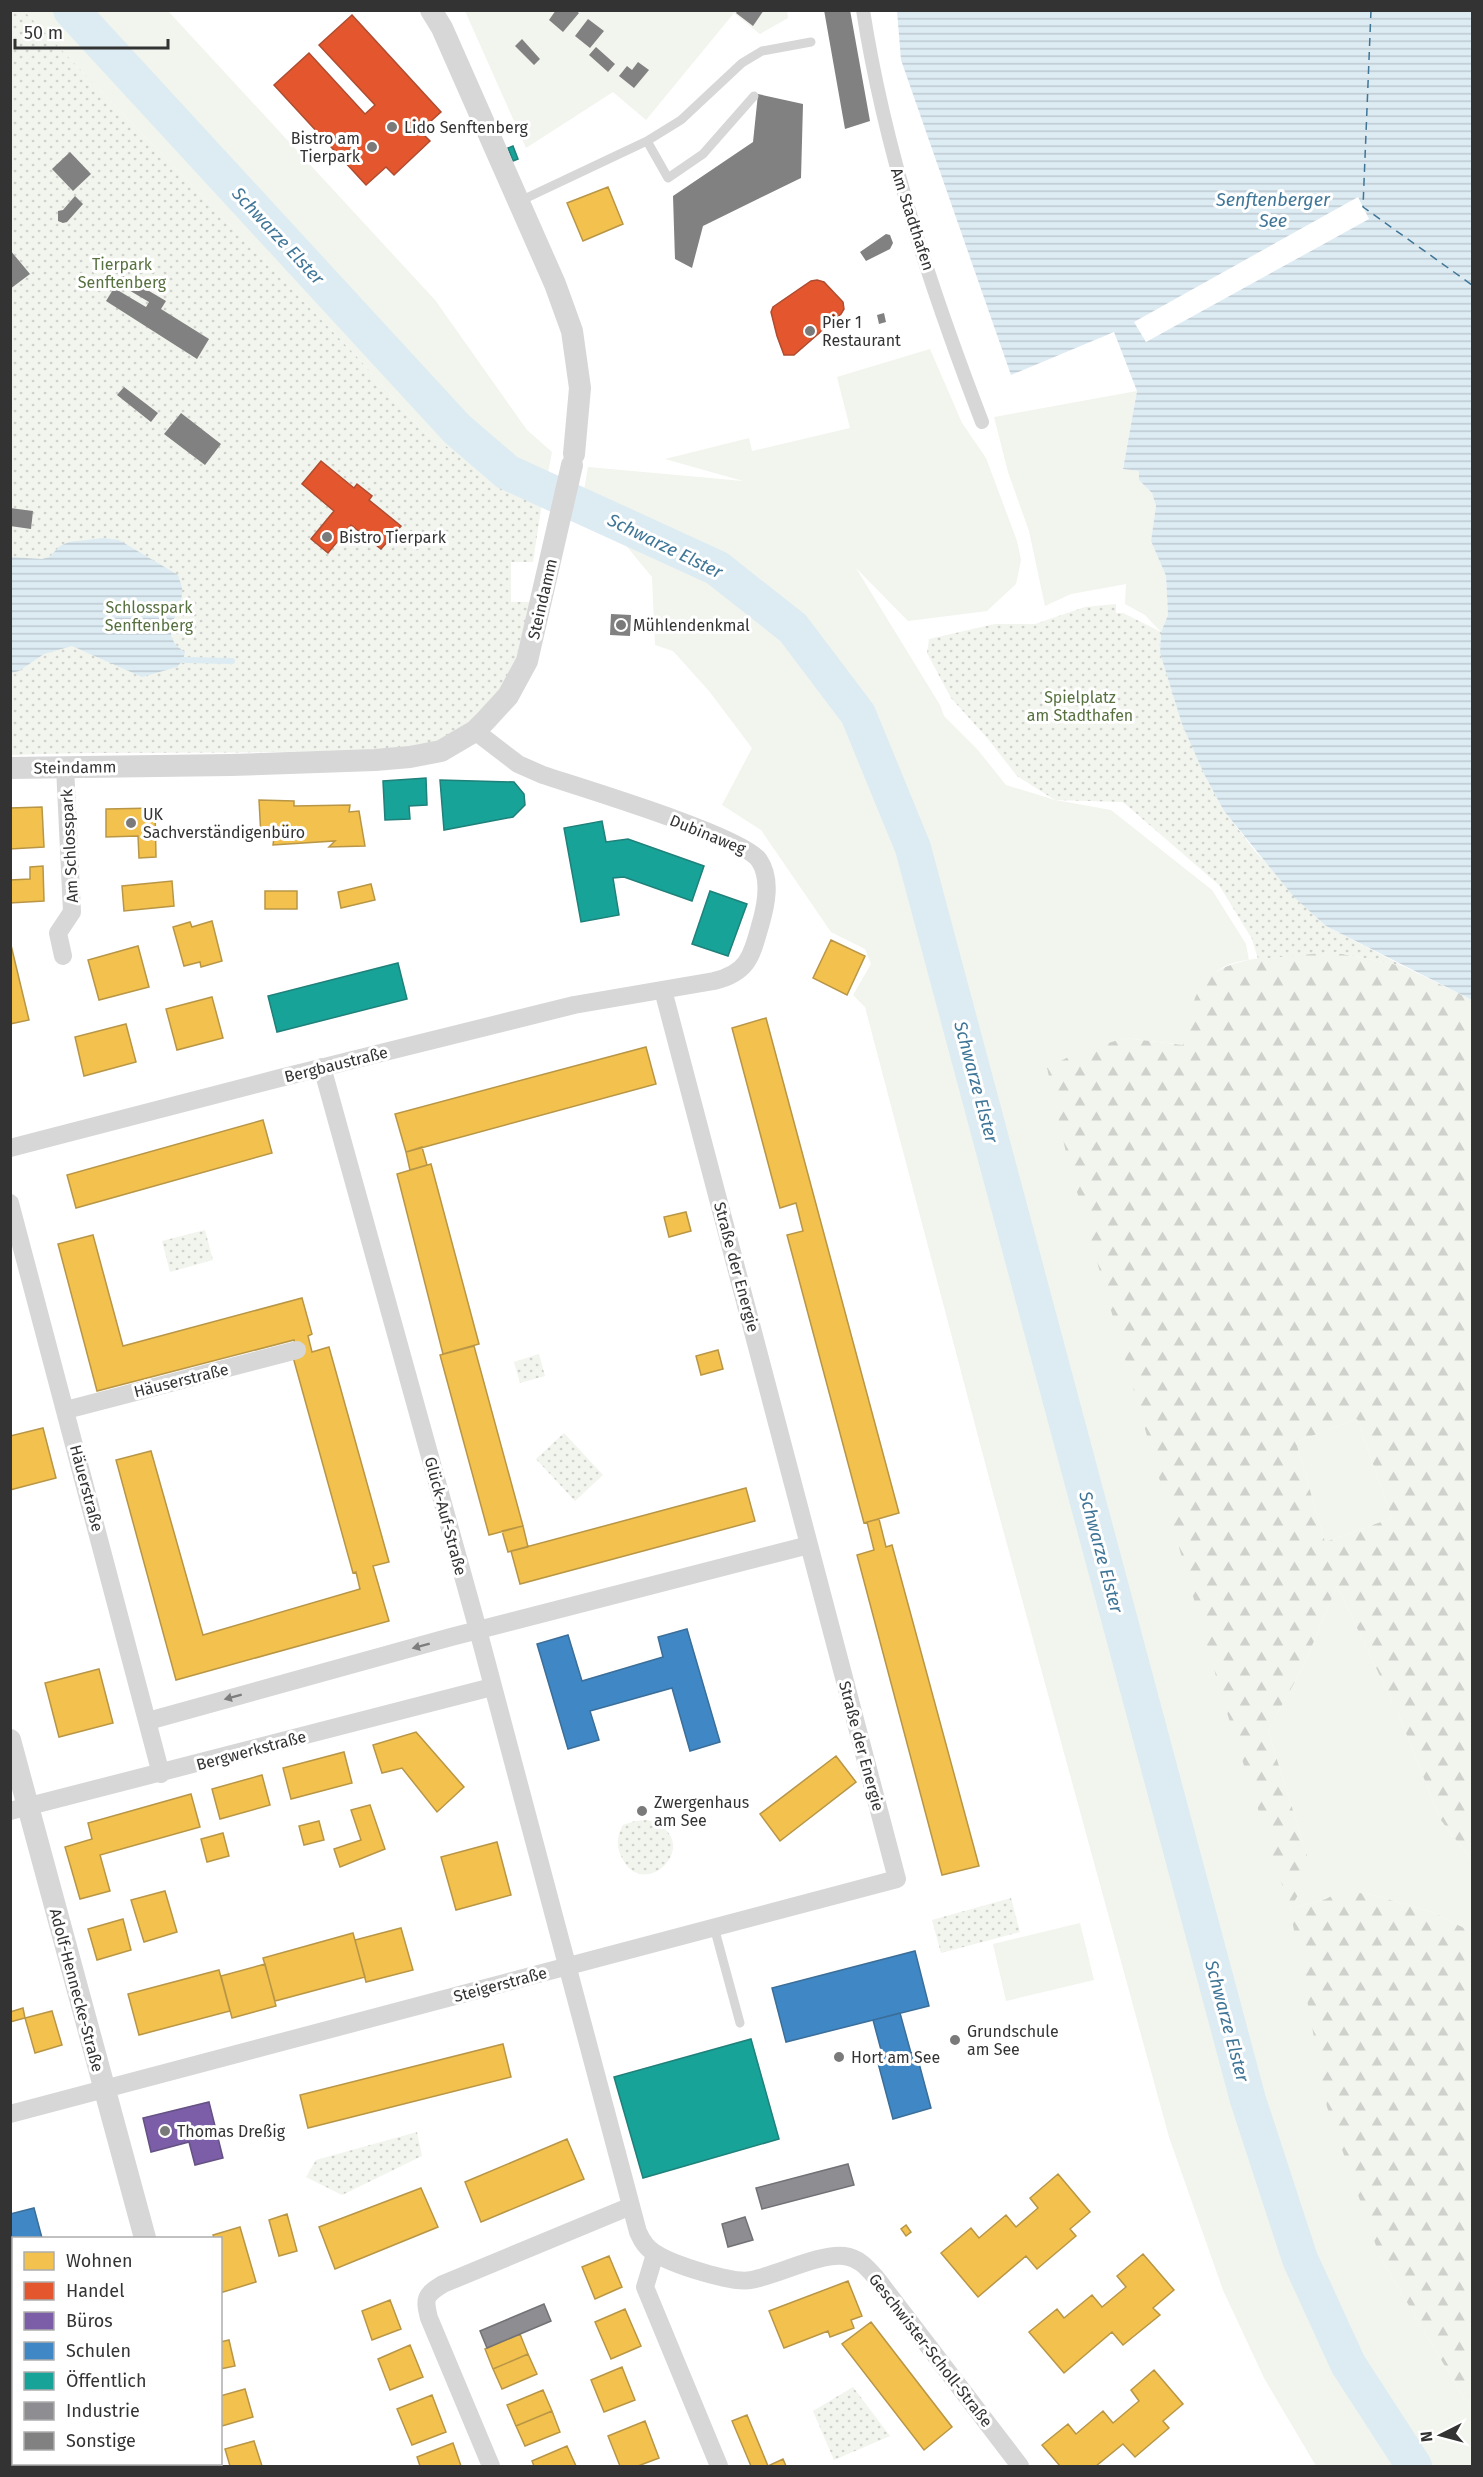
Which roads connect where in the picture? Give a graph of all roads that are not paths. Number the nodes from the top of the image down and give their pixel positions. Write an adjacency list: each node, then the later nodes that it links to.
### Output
1 (431, 10): 6 (street, Steindamm)
2 (863, 10): 7 (street, Am Stadthafen)
3 (811, 42): 5 (lane)
4 (754, 96): 5 (lane)
5 (647, 141): 6 (lane)
6 (518, 202): 8 (street, Steindamm)
7 (982, 422)
8 (475, 730): 9 (street, Steindamm); 12 (street, Dubinaweg)
9 (65, 767): 10 (street, Steindamm); 11 (street, Am Schlosspark)
10 (10, 768)
11 (63, 956)
12 (663, 990): 13 (street, Bergbaustraße); 18 (street, Straße der Energie)
13 (322, 1067): 14 (street, Bergbaustraße); 19 (street, Glück-Auf-Straße)
14 (10, 1148)
15 (10, 1203): 17 (street, Häuerstraße)
16 (297, 1350): 17 (street, Häuserstraße)
17 (66, 1410): 21 (street, Häuerstraße)
18 (809, 1545): 19 (street); 25 (street, Straße der Energie)
19 (478, 1630): 20 (street, Glück-Auf-Straße); 21 (street, one-way to 21)
20 (492, 1687): 23 (street, Bergwerkstraße); 27 (street, Glück-Auf-Straße)
21 (148, 1721): 23 (street, Häuerstraße)
22 (10, 1740): 24 (street, Adolf-Hennecke-Straße)
23 (162, 1774): 24 (street, Bergwerkstraße)
24 (19, 1809): 29 (street, Adolf-Hennecke-Straße)
25 (897, 1879): 26 (street, Steigerstraße)
26 (714, 1927): 27 (street, Steigerstraße); 28 (lane)
27 (566, 1966): 29 (street, Steigerstraße); 31 (street)
28 (740, 2023)
29 (104, 2088): 30 (street, Steigerstraße); 32 (street, Adolf-Hennecke-Straße)
30 (10, 2114)
31 (631, 2206): 33 (street); 34 (street)
32 (145, 2237)
33 (656, 2254): 35 (street); 36 (street, Geschwister-Scholl-Straße)
34 (491, 2466)
35 (719, 2466)
36 (1020, 2466)

